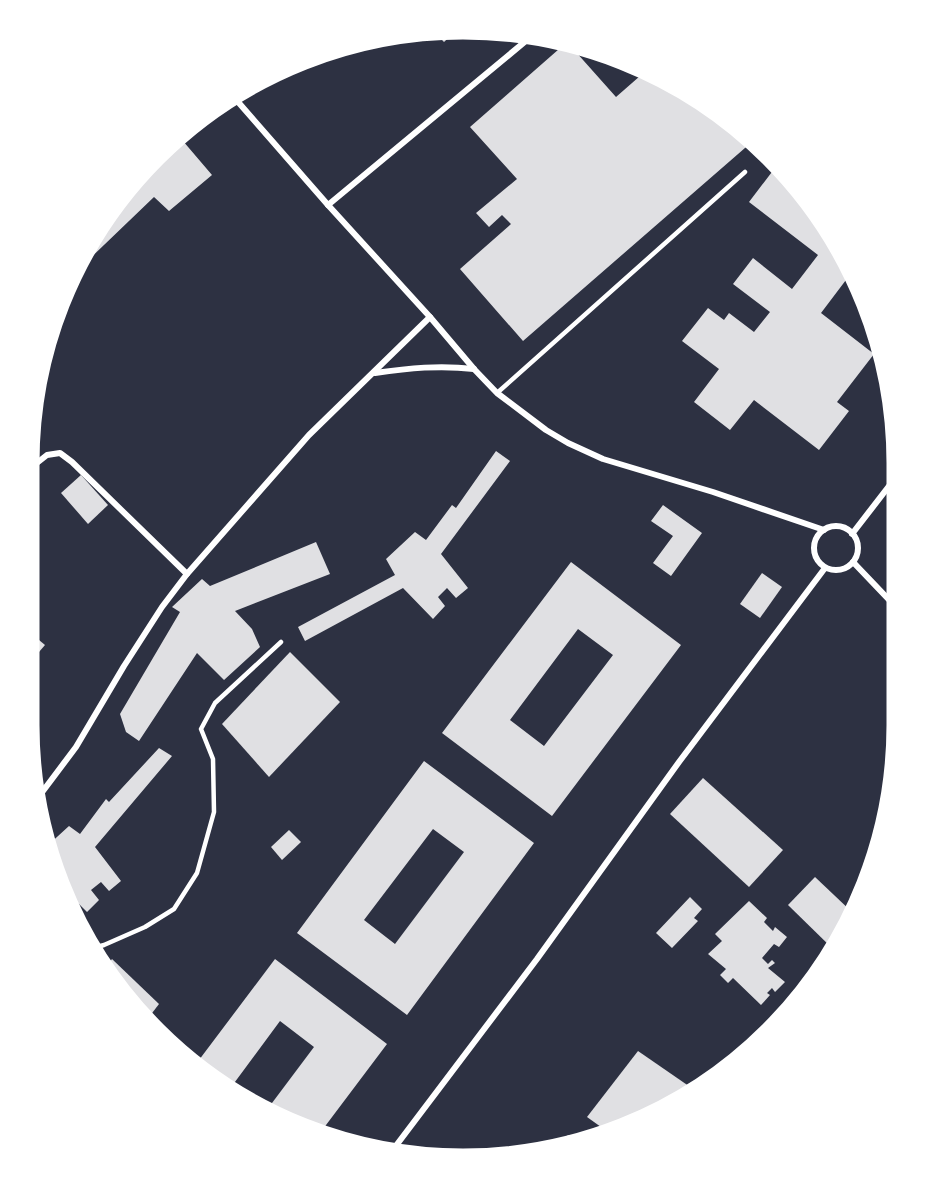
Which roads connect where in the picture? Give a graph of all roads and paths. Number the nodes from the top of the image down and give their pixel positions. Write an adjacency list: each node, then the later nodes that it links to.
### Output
1 (524, 42): 4 (street)
2 (238, 101): 4 (street)
3 (745, 172): 8 (lane)
4 (328, 205): 5 (street)
5 (430, 317): 6 (street); 7 (street)
6 (474, 369): 7 (street); 8 (street)
7 (374, 373): 15 (street)
8 (497, 393): 11 (street)
9 (38, 462): 15 (street)
10 (888, 487): 12 (street)
11 (824, 530): 12 (street); 14 (street)
12 (852, 534): 13 (street)
13 (853, 562): 14 (street); 16 (street)
14 (825, 568): 20 (street)
15 (187, 574): 18 (street)
16 (888, 599)
17 (281, 642): 19 (lane)
18 (43, 791)
19 (100, 946)
20 (397, 1144)

